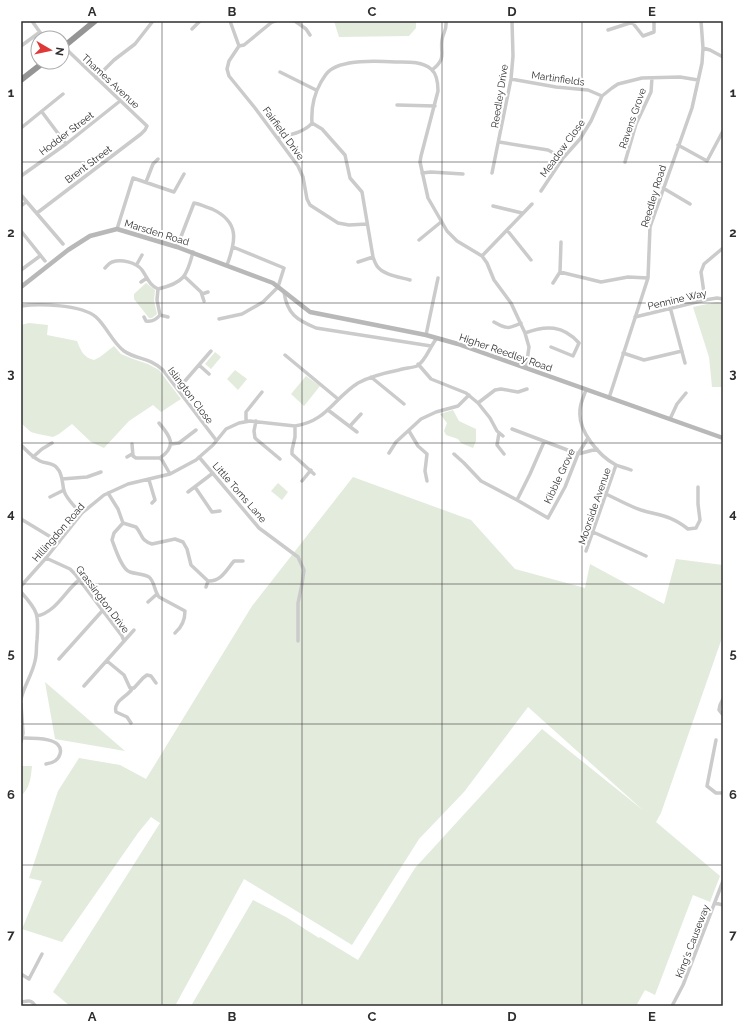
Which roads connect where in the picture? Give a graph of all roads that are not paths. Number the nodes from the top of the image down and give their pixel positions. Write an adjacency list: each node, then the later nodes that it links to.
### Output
1 (32, 21): 14 (street)
2 (95, 21): 18 (highway)
3 (153, 21): 27 (street)
4 (200, 21): 13 (street)
5 (230, 21): 20 (street)
6 (275, 21): 20 (street)
7 (295, 21): 16 (street)
8 (446, 21): 25 (street)
9 (512, 21): 29 (street, Reedley Drive)
10 (654, 21): 12 (street)
11 (702, 21): 21 (street, Reedley Road)
12 (634, 22): 15 (street)
13 (192, 29)
14 (39, 30)
15 (608, 30)
16 (310, 35)
17 (30, 39): 19 (street)
18 (70, 42)
19 (21, 46)
20 (239, 46): 43 (street, Fairfield Drive)
21 (703, 48): 23 (street); 31 (street, Reedley Road)
22 (70, 54): 27 (street, Thames Avenue)
23 (723, 57)
24 (34, 70): 30 (highway)
25 (432, 70): 32 (street); 37 (street)
26 (280, 72): 32 (street)
27 (96, 78): 35 (street, Thames Avenue)
28 (652, 78): 31 (street, Meadow Close); 34 (street, Meadow Close); 49 (street, Ravens Grove)
29 (511, 79): 34 (street, Martinfields); 44 (street, Reedley Drive)
30 (21, 80)
31 (698, 80): 46 (street, Reedley Road)
32 (316, 90): 39 (street)
33 (63, 94): 38 (street)
34 (602, 96): 47 (street, Meadow Close)
35 (120, 101): 40 (street, Thames Avenue); 45 (street, Hodder Street)
36 (397, 104): 37 (street)
37 (435, 106): 50 (street)
38 (42, 112): 41 (street); 45 (street)
39 (312, 123): 43 (street); 67 (street)
40 (147, 126): 64 (street, Brent Street)
41 (21, 128)
42 (723, 131): 46 (street)
43 (278, 138): 67 (street, Fairfield Drive)
44 (499, 142): 47 (street); 51 (street, Reedley Drive)
45 (66, 144): 54 (street, Hodder Street)
46 (678, 145): 56 (street, Reedley Road)
47 (563, 158): 57 (street, Meadow Close)
48 (158, 159): 55 (street)
49 (625, 162)
50 (422, 173): 53 (street); 66 (street)
51 (492, 173)
52 (184, 174): 55 (street)
53 (463, 174)
54 (21, 176)
55 (146, 182): 68 (street)
56 (663, 188): 61 (street); 96 (street, Reedley Road)
57 (541, 191)
58 (21, 195): 59 (street)
59 (26, 202): 62 (street); 64 (street)
60 (532, 204): 65 (street)
61 (690, 204)
62 (21, 206)
63 (493, 206): 65 (street)
64 (37, 213): 73 (street)
65 (522, 213): 69 (street)
66 (441, 222): 71 (street); 80 (street)
67 (368, 224): 81 (street)
68 (117, 229): 74 (street, Marsden Road); 101 (street, Marsden Road)
69 (507, 230): 80 (street); 83 (street)
70 (21, 231): 79 (street)
71 (419, 240)
72 (561, 242): 91 (street)
73 (63, 244)
74 (177, 247): 75 (street); 77 (street, Marsden Road)
75 (233, 247): 88 (street); 100 (street)
76 (723, 248): 107 (street)
77 (193, 252): 88 (street, Marsden Road); 93 (street)
78 (142, 255): 87 (street)
79 (40, 256): 84 (street); 90 (street)
80 (482, 256): 117 (street)
81 (372, 257): 85 (street); 97 (street)
82 (107, 259): 86 (street)
83 (531, 260)
84 (44, 261)
85 (358, 262)
86 (110, 263): 87 (street); 89 (street)
87 (136, 264): 94 (street)
88 (227, 265): 92 (street, Marsden Road)
89 (104, 268)
90 (21, 270)
91 (560, 272): 96 (street); 99 (street)
92 (253, 275): 100 (street, Higher Reedley Road)
93 (185, 277): 102 (street); 105 (street)
94 (147, 278): 98 (street); 102 (street)
95 (438, 278): 119 (street)
96 (648, 278): 114 (street, Reedley Road)
97 (410, 280)
98 (141, 282)
99 (553, 283)
100 (278, 287): 103 (street, Higher Reedley Road); 115 (street)
101 (21, 288)
102 (158, 289): 111 (street)
103 (284, 291): 119 (street, Higher Reedley Road); 121 (street)
104 (208, 292): 105 (street)
105 (202, 294): 108 (street)
106 (723, 299): 107 (street, Pennine Way)
107 (705, 300): 110 (street, Pennine Way)
108 (204, 301)
109 (21, 306): 133 (street, Islington Close)
110 (670, 307): 114 (street, Pennine Way); 124 (street)
111 (160, 315): 112 (street); 113 (street)
112 (144, 317)
113 (168, 317)
114 (635, 317): 125 (street, Reedley Road)
115 (219, 319)
116 (494, 322): 117 (street)
117 (521, 323): 118 (street)
118 (525, 333): 122 (street); 130 (street)
119 (426, 335): 120 (street, Higher Reedley Road)
120 (437, 338): 121 (street); 130 (street, Higher Reedley Road)
121 (431, 346): 128 (street)
122 (551, 347)
123 (211, 351): 129 (street)
124 (682, 351): 125 (street); 127 (street)
125 (623, 353): 139 (street, Reedley Road)
126 (285, 355): 140 (street)
127 (685, 363)
128 (418, 364): 132 (street); 138 (street)
129 (199, 365): 131 (street); 133 (street)
130 (526, 368): 135 (street, Higher Reedley Road)
131 (209, 374)
132 (371, 377): 140 (street); 142 (street)
133 (178, 389): 161 (street, Islington Close)
134 (527, 389): 141 (street)
135 (586, 390): 139 (street, Higher Reedley Road); 159 (street)
136 (262, 392): 146 (street)
137 (686, 393): 145 (street)
138 (469, 395): 141 (street); 153 (street)
139 (610, 398): 145 (street, Higher Reedley Road)
140 (338, 399): 143 (street)
141 (478, 403): 156 (street)
142 (404, 404)
143 (328, 410): 149 (street); 150 (street)
144 (361, 414): 150 (street)
145 (670, 419): 160 (street, Higher Reedley Road)
146 (246, 421): 147 (street); 161 (street, Hillingdon Road)
147 (256, 421): 149 (street); 177 (street)
148 (159, 423): 165 (street)
149 (295, 426): 179 (street)
150 (350, 426): 154 (street)
151 (512, 429): 162 (street)
152 (196, 430): 155 (street)
153 (409, 431): 168 (street); 188 (street)
154 (357, 432)
155 (193, 433): 158 (street); 165 (street)
156 (499, 433): 157 (street); 171 (street)
157 (503, 436)
158 (196, 437)
159 (588, 438): 167 (street); 172 (street, Kibble Grove)
160 (723, 438)
161 (216, 440): 175 (street, Hillingdon Road)
162 (544, 442): 172 (street); 196 (street)
163 (52, 443): 173 (street)
164 (132, 444): 169 (street)
165 (171, 444): 176 (street)
166 (24, 446): 173 (street)
167 (597, 449): 172 (street); 178 (street)
168 (389, 453)
169 (132, 454): 174 (street); 176 (street)
170 (454, 454): 196 (street)
171 (504, 454)
172 (578, 454): 196 (street, Kibble Grove)
173 (34, 457): 185 (street)
174 (127, 457)
175 (200, 457): 182 (street, Little Toms Lane); 183 (street, Hillingdon Road)
176 (160, 458): 183 (street)
177 (280, 459)
178 (616, 465): 180 (street); 194 (street, Moorside Avenue)
179 (310, 470): 184 (street); 187 (street)
180 (631, 470)
181 (101, 472): 185 (street)
182 (213, 473): 189 (street); 228 (street, Little Toms Lane)
183 (170, 474): 186 (street, Hillingdon Road)
184 (314, 474)
185 (62, 479): 191 (street)
186 (149, 480): 193 (street, Hillingdon Road); 197 (street)
187 (302, 480)
188 (427, 481)
189 (194, 487): 192 (street); 199 (street)
190 (698, 487): 194 (street)
191 (64, 490): 195 (street); 200 (street)
192 (188, 492)
193 (108, 493): 200 (street, Hillingdon Road); 203 (street)
194 (606, 494): 204 (street, Moorside Avenue)
195 (50, 497)
196 (516, 500)
197 (156, 501)
198 (220, 511): 199 (street)
199 (213, 512): 201 (street)
200 (81, 514): 205 (street, Hillingdon Road)
201 (212, 517)
202 (21, 519): 205 (street)
203 (123, 523): 212 (street); 219 (street)
204 (593, 532): 206 (street, Moorside Avenue); 208 (street)
205 (60, 542): 209 (street, Hillingdon Road)
206 (586, 551)
207 (232, 556): 210 (street)
208 (646, 556)
209 (46, 558): 214 (street, Grassington Drive); 216 (street, Hillingdon Road)
210 (234, 561): 211 (street); 215 (street)
211 (243, 561)
212 (190, 562): 213 (street); 215 (street)
213 (186, 564)
214 (79, 580): 222 (street, Grassington Drive); 224 (street)
215 (208, 581): 217 (street)
216 (21, 586)
217 (206, 587)
218 (21, 592): 224 (street)
219 (157, 594): 220 (street); 223 (street)
220 (148, 602)
221 (191, 608): 223 (street)
222 (103, 610): 227 (street, Grassington Drive); 229 (street)
223 (185, 611): 226 (street)
224 (37, 616): 234 (street)
225 (134, 630): 227 (street, Grassington Drive)
226 (176, 633)
227 (124, 641): 230 (street, Grassington Drive)
228 (298, 641)
229 (58, 659)
230 (107, 661): 232 (street, Grassington Drive); 233 (street)
231 (156, 683): 233 (street)
232 (84, 686)
233 (132, 689): 239 (street)
234 (22, 692): 236 (street)
235 (723, 699): 238 (street)
236 (21, 700)
237 (21, 704): 240 (street)
238 (723, 715)
239 (131, 723)
240 (22, 736): 242 (street); 243 (street)
241 (716, 740): 244 (street)
242 (21, 742)
243 (46, 764)
244 (723, 793)
245 (723, 881): 246 (street, King's Causeway)
246 (715, 903): 247 (street); 252 (street, King's Causeway)
247 (723, 905)
248 (42, 954): 249 (street)
249 (21, 974)
250 (21, 1002): 251 (street)
251 (34, 1004)
252 (672, 1006)

